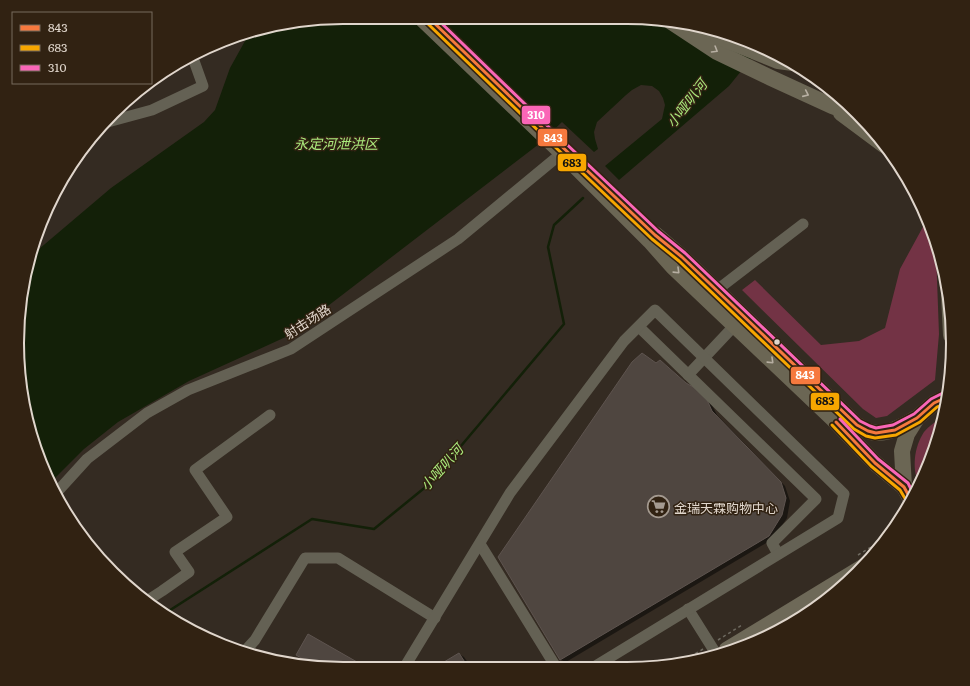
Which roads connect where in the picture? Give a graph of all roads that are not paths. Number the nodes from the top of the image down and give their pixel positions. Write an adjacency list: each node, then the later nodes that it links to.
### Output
1 (427, 24): 11 (highway)
2 (435, 24): 11 (highway)
3 (682, 29): 7 (highway, one-way to 7)
4 (725, 40): 5 (highway)
5 (753, 50)
6 (194, 61): 9 (street)
7 (832, 106): 8 (highway); 10 (highway)
8 (847, 112)
9 (114, 120)
10 (865, 131)
11 (556, 146): 13 (highway); 14 (highway, one-way to 14); 21 (street, 射击场路)
12 (803, 224): 13 (street)
13 (716, 290): 20 (highway)
14 (735, 326): 16 (street); 23 (highway, one-way to 23)
15 (638, 327): 16 (street); 17 (street); 24 (street)
16 (704, 358): 17 (street); 25 (street)
17 (688, 374): 25 (street)
18 (941, 400): 20 (highway)
19 (270, 415): 27 (street)
20 (917, 418): 22 (highway)
21 (60, 489)
22 (908, 493)
23 (907, 494)
24 (480, 544): 29 (street); 34 (street)
25 (778, 554): 28 (street)
26 (844, 577): 30 (main road)
27 (152, 598)
28 (688, 609): 32 (street); 35 (street)
29 (435, 618): 31 (street); 33 (street)
30 (736, 643)
31 (248, 647)
32 (714, 650)
33 (408, 662)
34 (553, 662)
35 (602, 662)

